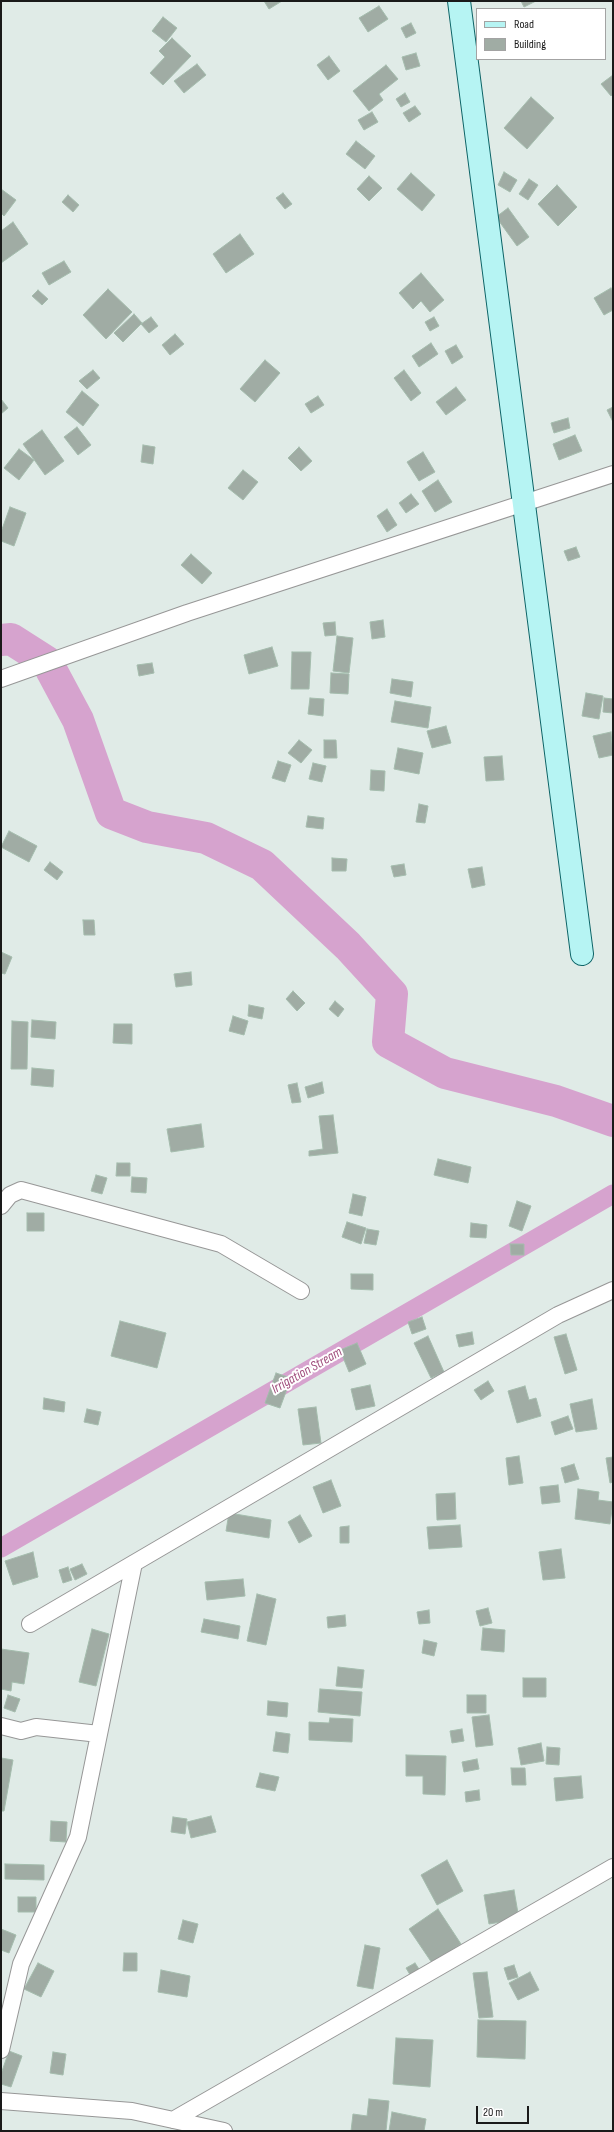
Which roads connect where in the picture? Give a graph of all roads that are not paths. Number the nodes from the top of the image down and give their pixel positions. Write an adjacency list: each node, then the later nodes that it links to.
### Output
1 (458, 1): 3 (street)
2 (613, 474): 3 (street)
3 (524, 503): 4 (street); 5 (street)
4 (1, 679)
5 (582, 954)
6 (4, 1198): 8 (street)
7 (613, 1290): 9 (street)
8 (300, 1291)
9 (134, 1563): 10 (street); 12 (street)
10 (30, 1624)
11 (1, 1726): 12 (street)
12 (99, 1734): 14 (street)
13 (613, 1867): 16 (street)
14 (1, 2050)
15 (1, 2101): 16 (street)
16 (172, 2120): 17 (street)
17 (224, 2131)

